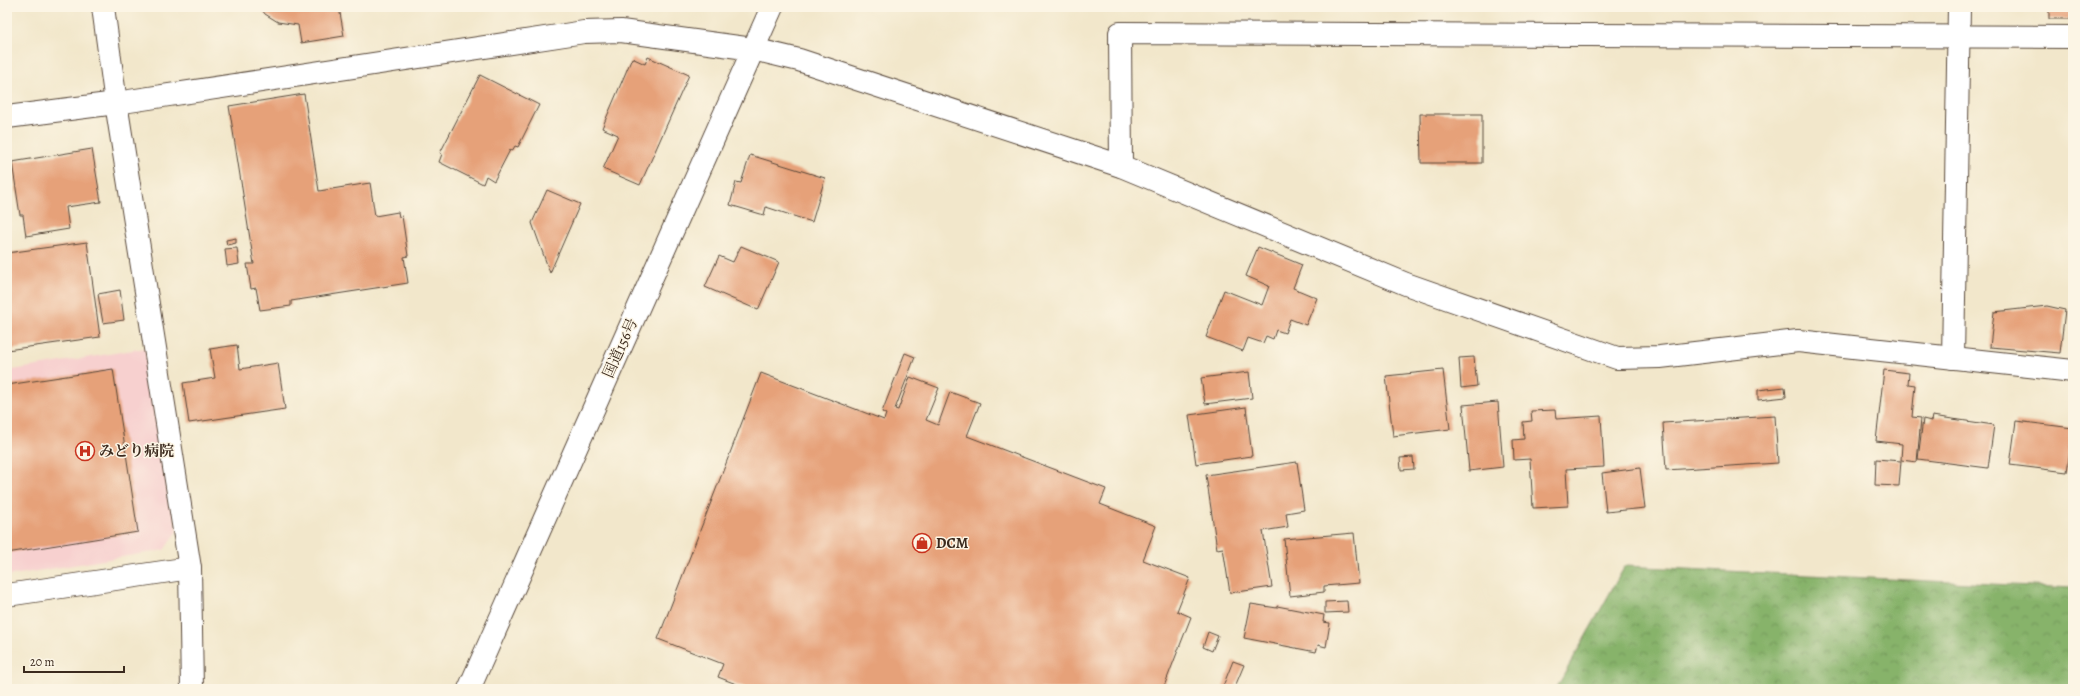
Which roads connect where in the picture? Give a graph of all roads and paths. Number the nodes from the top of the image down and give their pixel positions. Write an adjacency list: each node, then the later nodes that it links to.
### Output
1 (103, 7): 7 (main road)
2 (772, 7): 6 (main road, 国道156号)
3 (1959, 7): 4 (main road)
4 (1958, 37): 5 (main road); 9 (main road); 10 (main road)
5 (2073, 37)
6 (753, 49): 7 (main road); 9 (main road); 15 (main road, 国道156号)
7 (116, 103): 8 (main road); 12 (main road)
8 (7, 117)
9 (1121, 166): 10 (main road)
10 (1953, 358): 11 (main road)
11 (2073, 371)
12 (190, 568): 13 (main road); 14 (main road)
13 (7, 595)
14 (192, 689)
15 (469, 689)

